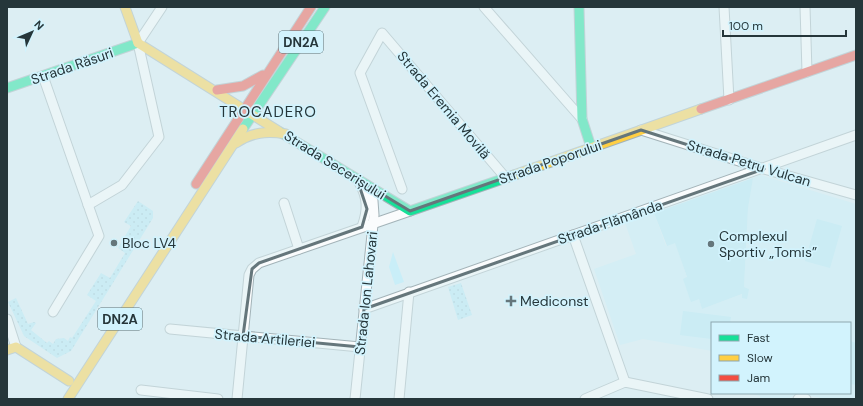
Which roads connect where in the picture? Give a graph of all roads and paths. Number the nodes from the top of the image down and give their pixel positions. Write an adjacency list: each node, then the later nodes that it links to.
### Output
1 (125, 7): 9 (street)
2 (162, 7): 9 (street)
3 (311, 7): 11 (street)
4 (325, 7): 18 (street, DN2A)
5 (484, 7): 19 (street)
6 (579, 7): 19 (street)
7 (724, 7): 16 (street)
8 (805, 7): 12 (street)
9 (138, 42): 13 (street, Strada Răsuri); 15 (street, Strada Secerișului); 32 (street)
10 (856, 56): 12 (street, Strada Poporului)
11 (268, 71): 15 (street); 17 (street)
12 (807, 72): 16 (street, Strada Poporului)
13 (43, 76): 14 (street, Strada Răsuri); 32 (street)
14 (7, 88)
15 (216, 90): 17 (street, Strada Secerișului)
16 (728, 100): 20 (street, Strada Poporului)
17 (244, 108): 18 (street, Strada Secerișului); 47 (street, DN2A)
18 (253, 114): 21 (street, Strada Secerișului); 23 (street, DN2A)
19 (582, 119): 24 (street)
20 (641, 130): 24 (street, Strada Poporului); 25 (street, Strada Petru Vulcan)
21 (286, 134): 23 (street); 27 (street, Strada Secerișului)
22 (856, 135): 25 (street, Strada Flămânda)
23 (231, 147): 52 (street, DN2A)
24 (591, 147): 26 (street, Strada Poporului)
25 (764, 168): 30 (street, Strada Petru Vulcan); 36 (street, Strada Flămânda)
26 (505, 177): 29 (street, Strada Eremia Movilă); 33 (street, Strada Poporului)
27 (357, 179): 28 (street, Strada Secerișului); 35 (street)
28 (370, 188): 33 (street, Strada Secerișului); 34 (street, Strada Ion Lahovari)
29 (402, 189)
30 (856, 195)
31 (284, 202): 37 (street)
32 (88, 205): 40 (street)
33 (410, 211): 34 (street, Strada Poporului)
34 (373, 224): 35 (street, Strada Poporului); 39 (street, Strada Ion Lahovari)
35 (362, 227): 37 (street, Strada Poporului)
36 (573, 235): 38 (street, Strada Flămânda); 48 (street)
37 (299, 249): 43 (street, Strada Poporului)
38 (409, 292): 39 (street, Strada Flămânda); 56 (street)
39 (364, 309): 45 (street, Strada Ion Lahovari)
40 (53, 312)
41 (7, 319): 44 (street)
42 (170, 329): 43 (street, Strada Artileriei)
43 (243, 336): 45 (street, Strada Artileriei); 54 (street)
44 (16, 347): 46 (street); 47 (street)
45 (360, 347): 55 (street, Strada Ion Lahovari)
46 (7, 350)
47 (69, 381): 51 (street, DN2A)
48 (625, 382): 50 (street); 57 (street)
49 (141, 390): 53 (street)
50 (687, 397): 58 (street)
51 (57, 399)
52 (68, 399)
53 (218, 399)
54 (237, 399)
55 (354, 399)
56 (398, 399)
57 (586, 399)
58 (708, 399)
59 (798, 399): 60 (street)
60 (806, 399)

